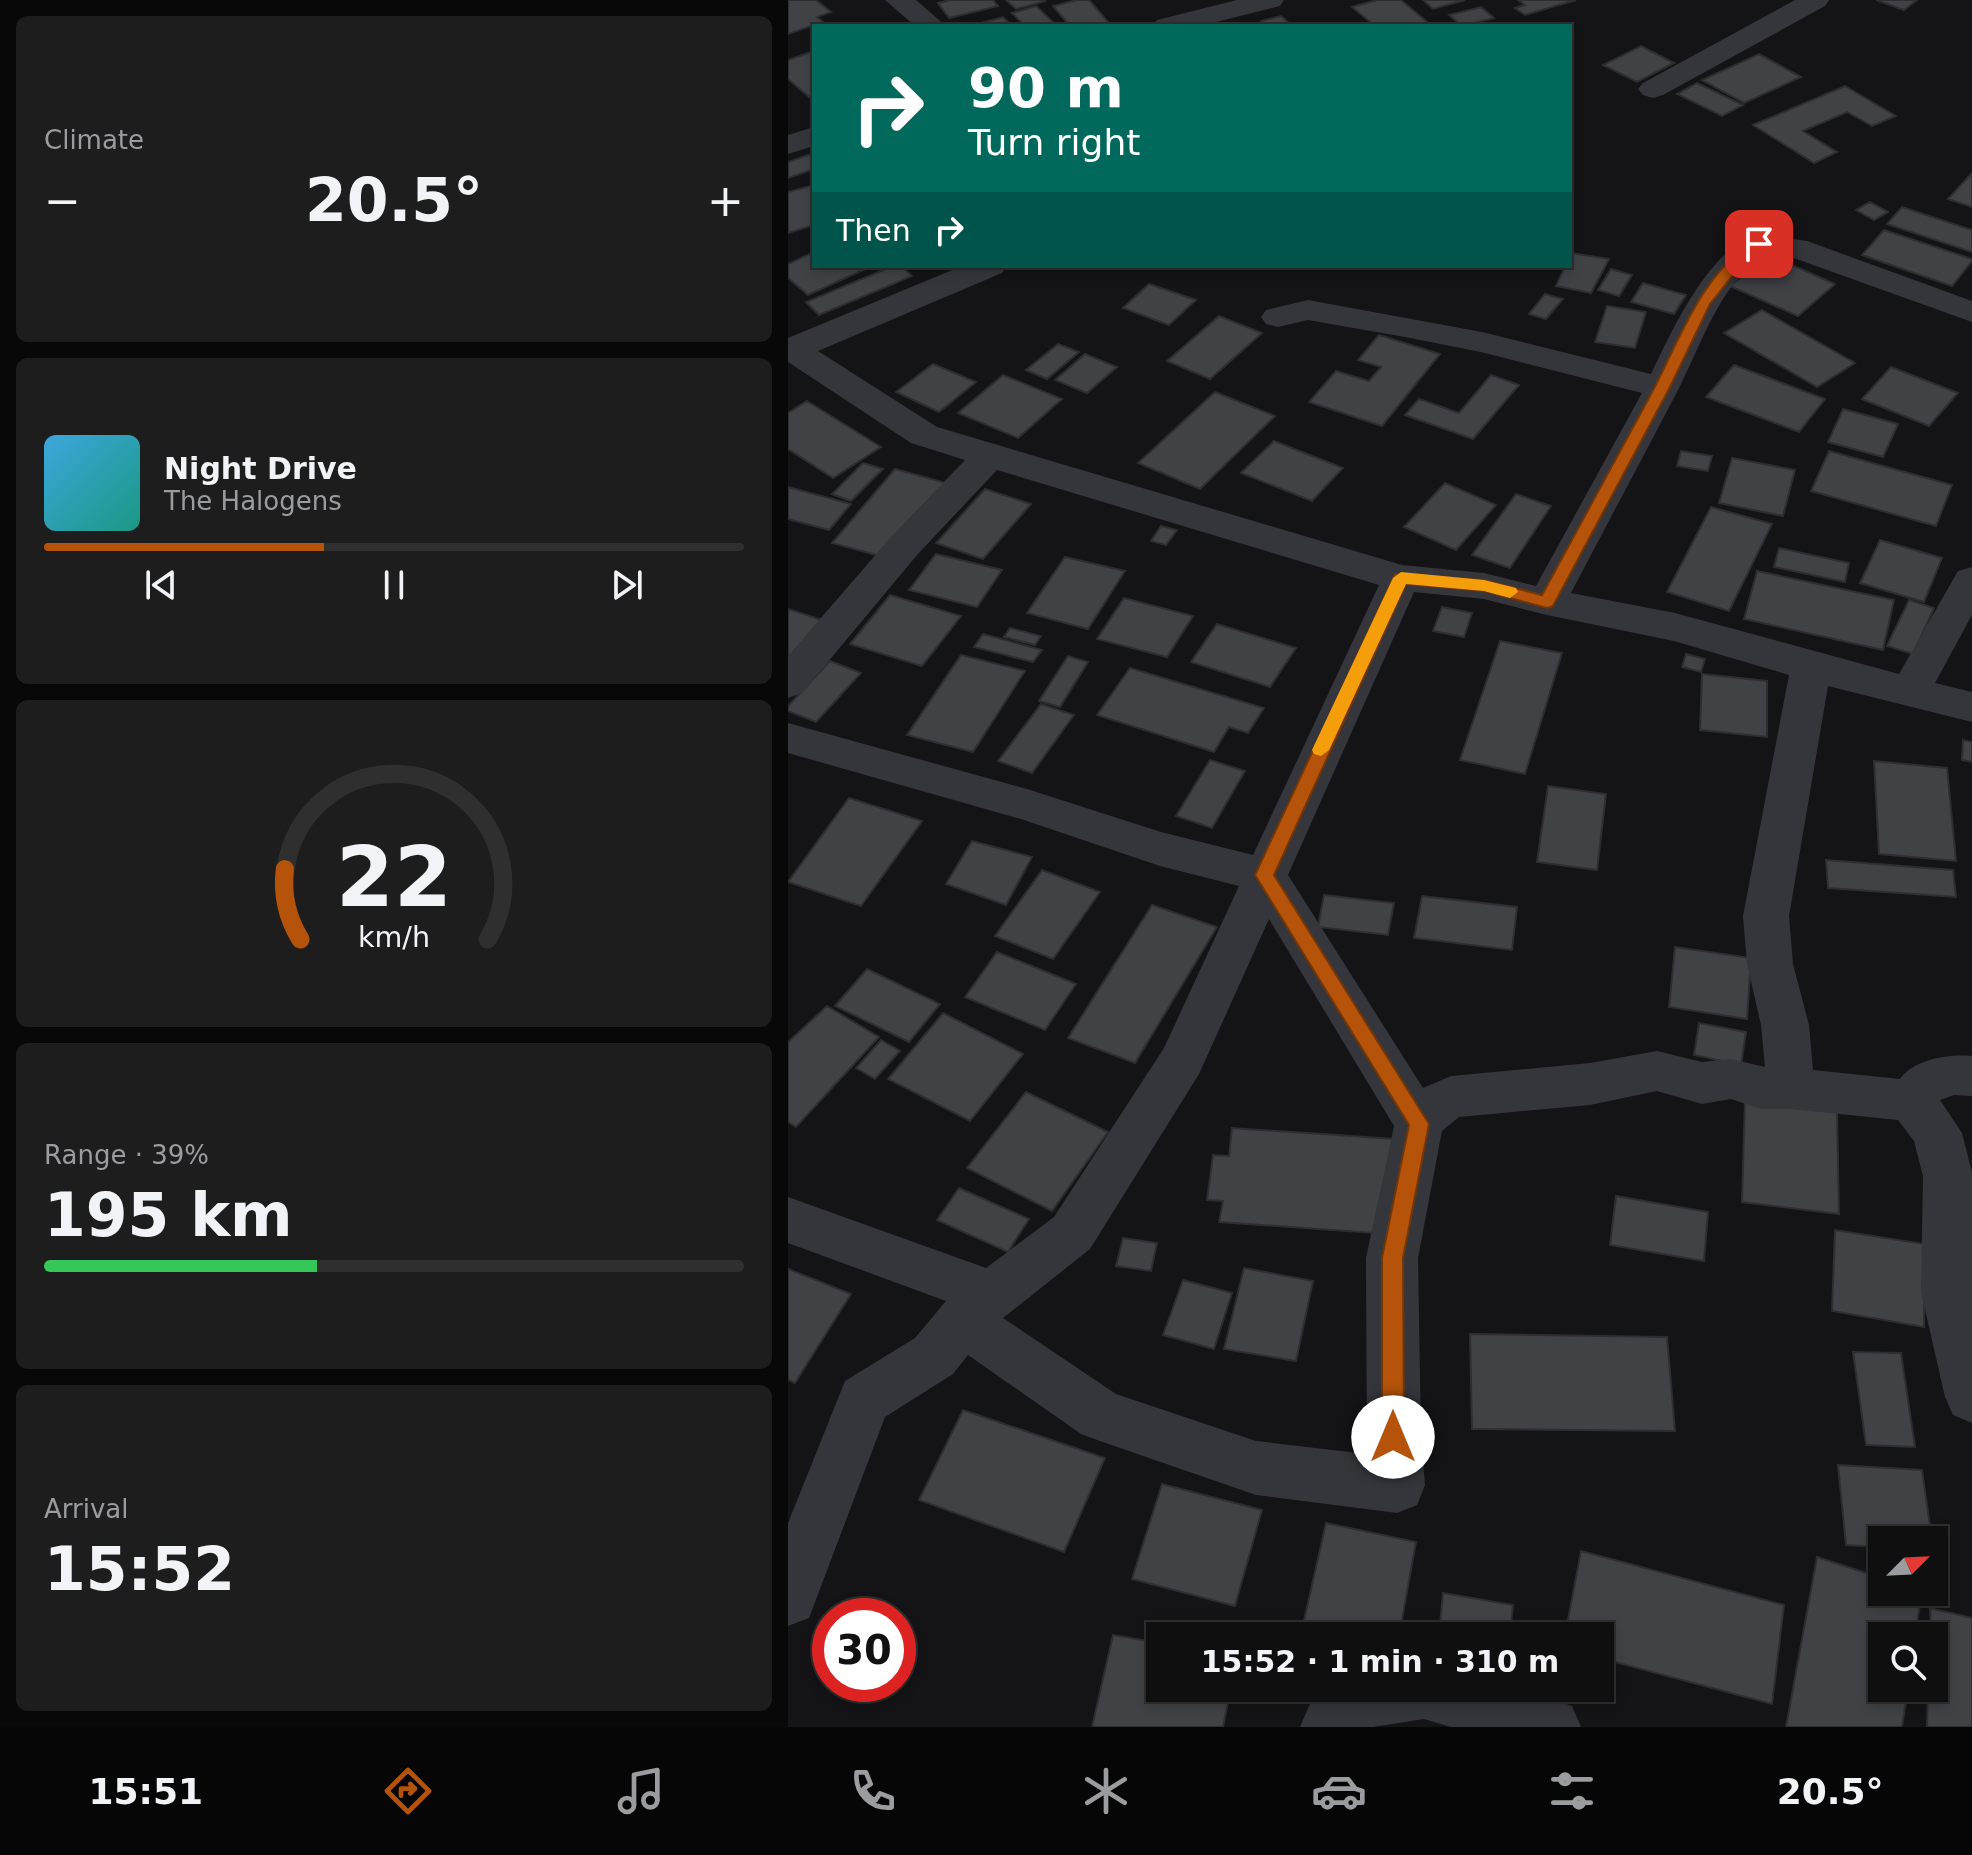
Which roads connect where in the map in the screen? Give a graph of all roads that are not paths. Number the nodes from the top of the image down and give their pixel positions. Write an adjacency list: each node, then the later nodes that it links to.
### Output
1 (899, 0): 4 (street)
2 (1270, 0): 5 (street)
3 (1815, 0): 6 (street)
4 (929, 24)
5 (1175, 24)
6 (1653, 89)
7 (812, 137): 8 (street)
8 (788, 145)
9 (985, 268): 12 (street)
10 (1972, 312): 13 (street)
11 (1278, 317): 13 (street)
12 (789, 348): 14 (street)
13 (1662, 387): 17 (street)
14 (990, 456): 15 (street); 19 (street)
15 (1401, 578): 17 (street); 23 (street)
16 (1972, 580): 20 (street)
17 (1547, 602): 18 (street)
18 (1811, 667): 20 (street); 25 (street)
19 (788, 683)
20 (1910, 691): 21 (street)
21 (1972, 707)
22 (788, 738): 23 (street)
23 (1265, 875): 27 (street); 29 (street)
24 (1972, 1076): 26 (street)
25 (1791, 1088): 26 (street); 27 (street)
26 (1912, 1101): 30 (street)
27 (1419, 1124): 29 (street)
28 (788, 1220): 29 (street)
29 (977, 1308): 31 (street)
30 (1972, 1397)
31 (788, 1597)
32 (1330, 1727): 33 (street)
33 (1551, 1727)

